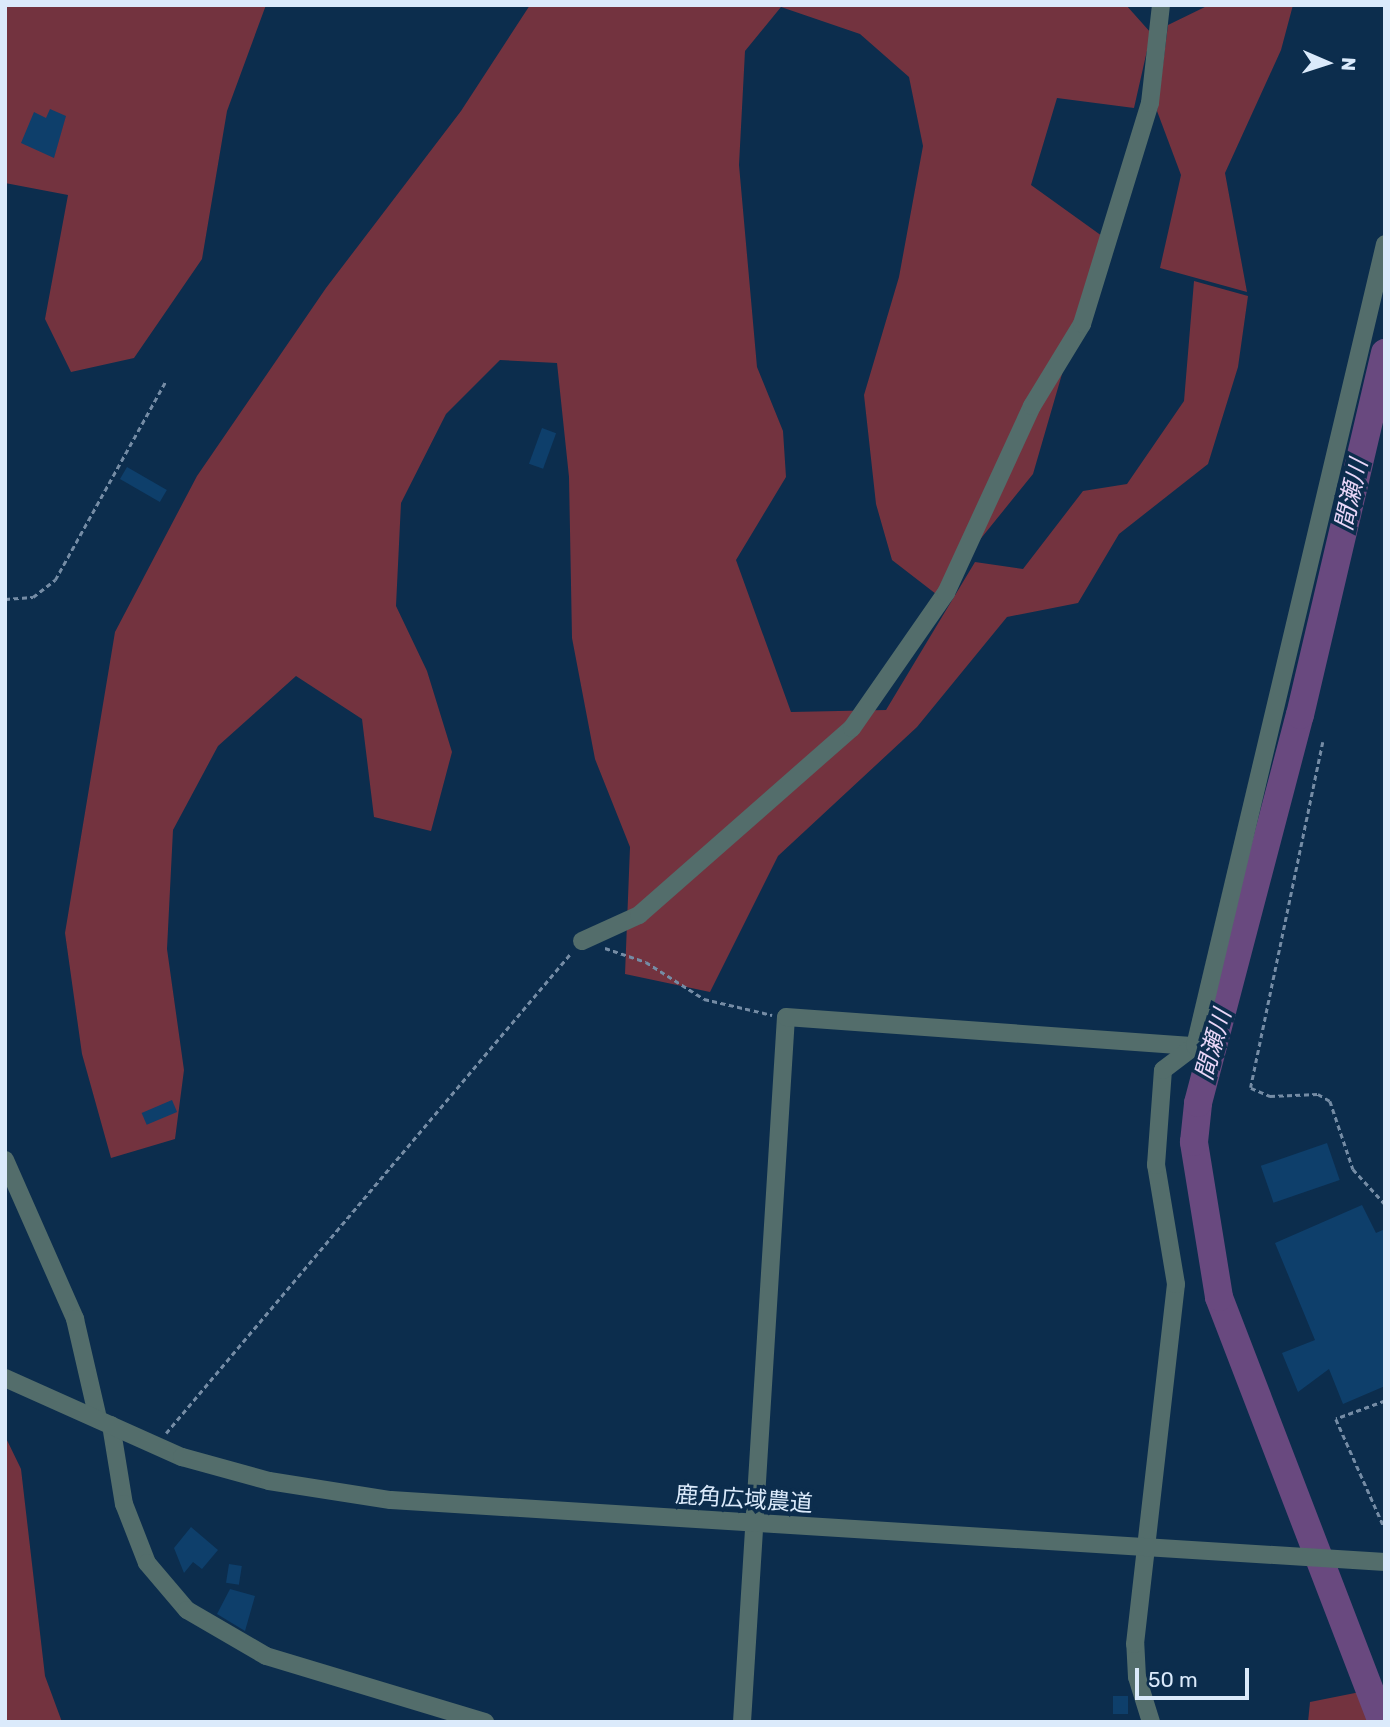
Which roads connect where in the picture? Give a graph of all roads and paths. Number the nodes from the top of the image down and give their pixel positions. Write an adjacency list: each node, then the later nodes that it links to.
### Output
1 (1161, 5): 6 (street)
2 (1385, 244): 8 (street)
3 (164, 383): 4 (path)
4 (5, 599)
5 (1323, 742): 10 (path)
6 (582, 941): 7 (path); 14 (path)
7 (786, 1017): 8 (street); 15 (street)
8 (1195, 1045): 17 (street)
9 (5, 1160): 13 (street)
10 (1385, 1205)
11 (5, 1378): 13 (street, 鹿角広域農道)
12 (1385, 1401): 16 (path)
13 (104, 1422): 14 (street, 鹿角広域農道); 19 (street)
14 (155, 1446): 15 (street, 鹿角広域農道)
15 (757, 1525): 17 (street, 鹿角広域農道); 20 (street)
16 (1385, 1529)
17 (1148, 1547): 18 (street, 鹿角広域農道); 21 (street)
18 (1385, 1562)
19 (485, 1722)
20 (742, 1722)
21 (1151, 1722)

